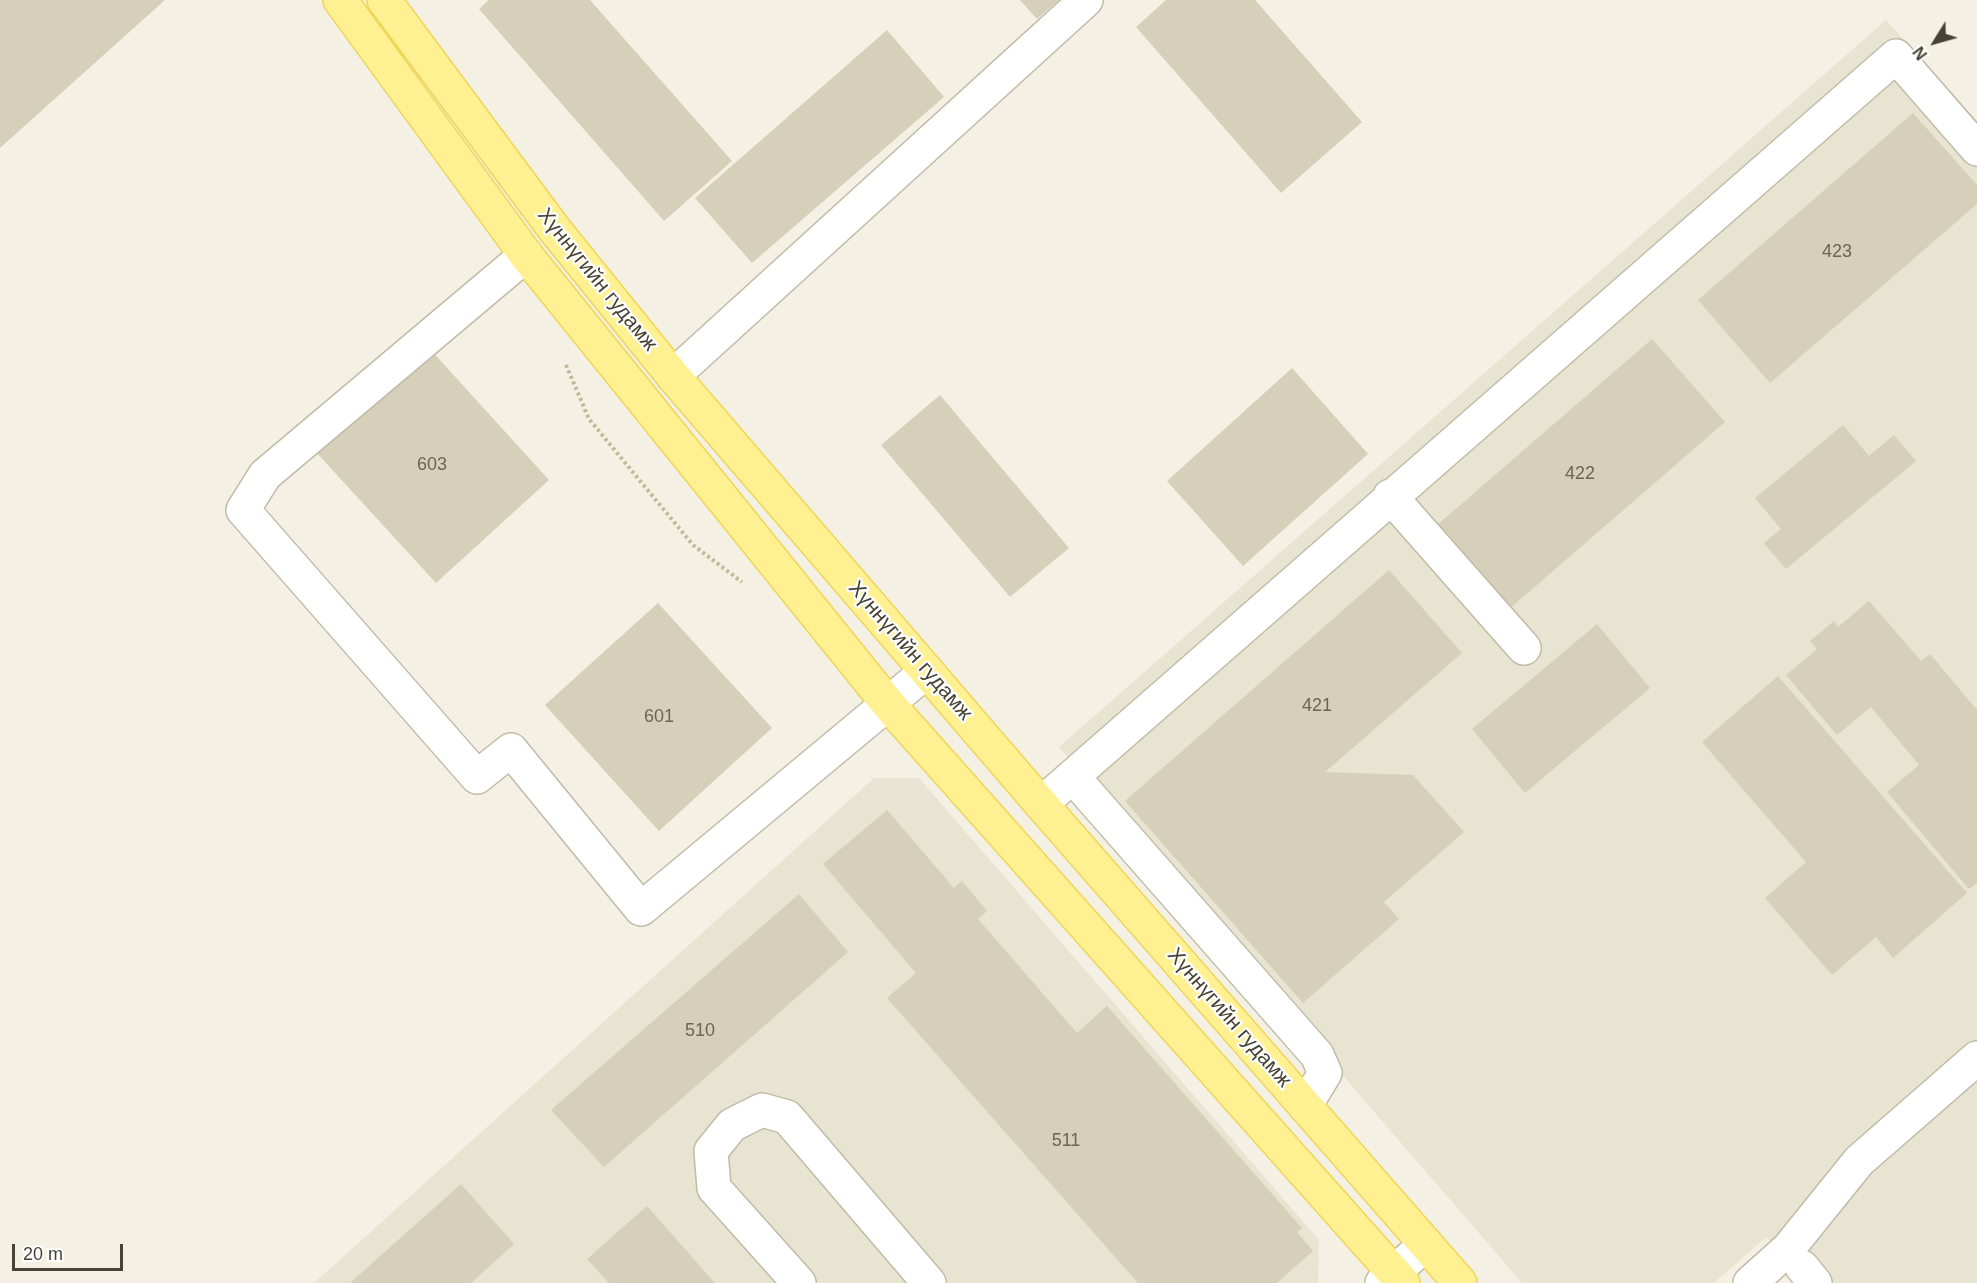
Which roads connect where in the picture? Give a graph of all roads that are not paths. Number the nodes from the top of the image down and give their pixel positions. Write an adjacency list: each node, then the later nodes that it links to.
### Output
1 (340, 0): 5 (main road, Хүннүгийн гудамж)
2 (384, 0): 6 (main road, Хүннүгийн гудамж)
3 (1086, 0): 6 (street)
4 (1977, 148): 7 (street)
5 (526, 255): 10 (main road, Хүннүгийн гудамж); 10 (street)
6 (673, 376): 9 (main road, Хүннүгийн гудамж)
7 (1390, 496): 8 (street); 11 (street)
8 (1524, 648)
9 (927, 671): 10 (street); 12 (main road, Хүннүгийн гудамж)
10 (889, 705): 18 (main road, Хүннүгийн гудамж)
11 (1073, 777): 12 (street); 14 (street)
12 (1041, 804): 14 (main road, Хүннүгийн гудамж)
13 (1977, 1058): 15 (street)
14 (1305, 1106): 16 (main road, Хүннүгийн гудамж)
15 (1859, 1161): 17 (street); 22 (street)
16 (1426, 1244): 18 (street); 21 (main road, Хүннүгийн гудамж)
17 (1800, 1278)
18 (1393, 1280)
19 (800, 1283): 20 (street)
20 (929, 1283)
21 (1460, 1283)
22 (1750, 1283)

